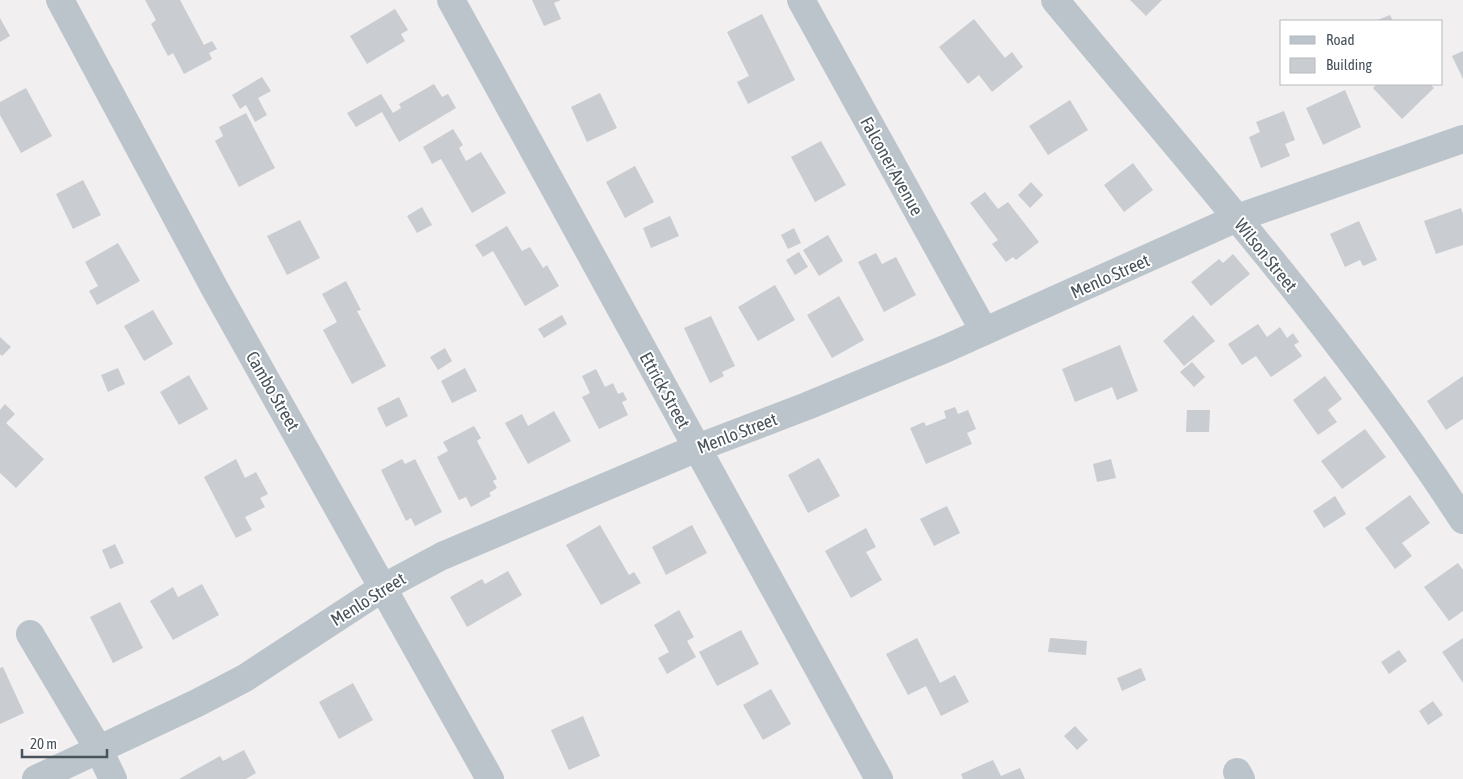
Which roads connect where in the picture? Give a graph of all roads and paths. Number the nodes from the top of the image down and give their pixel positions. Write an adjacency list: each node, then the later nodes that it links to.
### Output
1 (60, 0): 10 (street, Cambo Street)
2 (451, 0): 8 (street, Ettrick Street)
3 (801, 0): 7 (street, Falconer Avenue)
4 (1055, 0): 6 (street, Wilson Street)
5 (1463, 139): 6 (street, Menlo Street)
6 (1237, 218): 7 (street, Menlo Street); 9 (street, Wilson Street)
7 (984, 331): 8 (street, Menlo Street)
8 (697, 448): 10 (street, Menlo Street); 16 (street, Ettrick Street)
9 (1463, 520)
10 (384, 586): 12 (street, Menlo Street); 15 (street, Cambo Street)
11 (30, 634): 12 (street)
12 (100, 750): 13 (street, Menlo Street); 14 (street)
13 (36, 779)
14 (113, 779)
15 (490, 779)
16 (880, 779)

